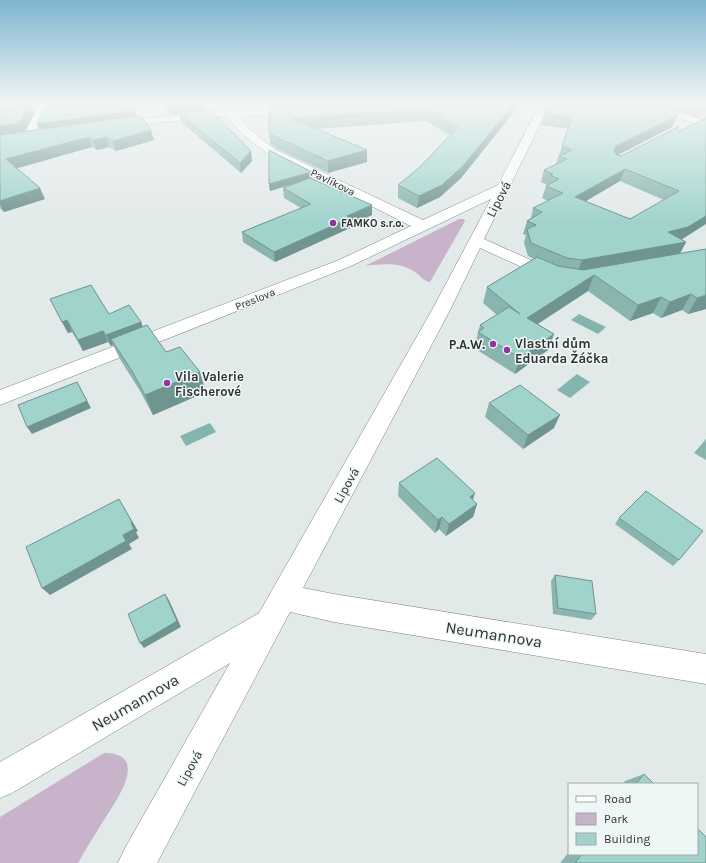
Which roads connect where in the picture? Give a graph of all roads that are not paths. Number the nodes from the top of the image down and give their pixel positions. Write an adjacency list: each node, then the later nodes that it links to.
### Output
1 (259, 142): 4 (street, Pavlíkova)
2 (526, 142): 3 (street, Lipová)
3 (504, 187): 4 (street, Preslova); 5 (street, Lipová)
4 (424, 226): 7 (street, Preslova)
5 (477, 240): 6 (street); 8 (street, Lipová)
6 (571, 279)
7 (0, 398)
8 (284, 597): 9 (street, Lipová); 10 (street, Neumannova)
9 (270, 624): 11 (street, Neumannova); 12 (street, Lipová)
10 (706, 669)
11 (0, 781)
12 (137, 863)

